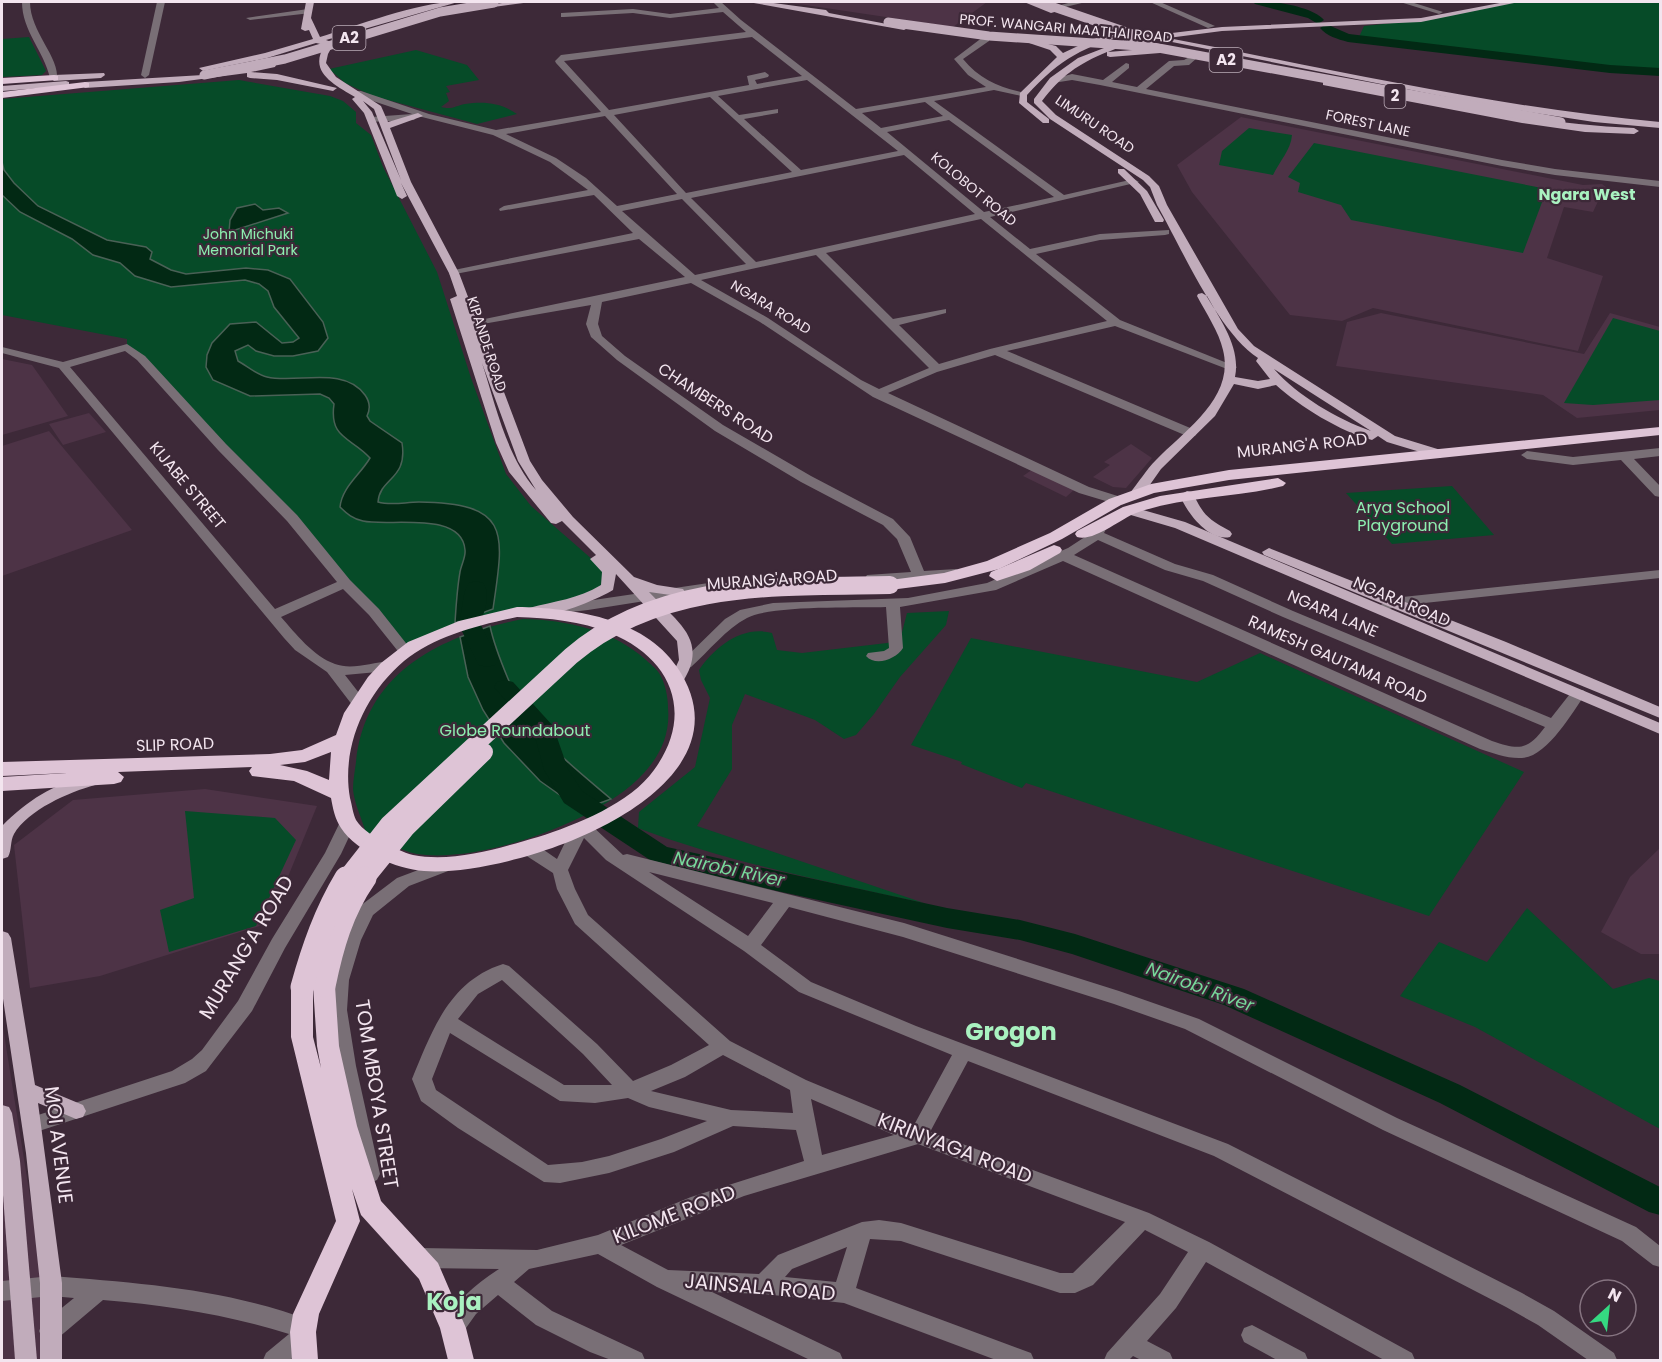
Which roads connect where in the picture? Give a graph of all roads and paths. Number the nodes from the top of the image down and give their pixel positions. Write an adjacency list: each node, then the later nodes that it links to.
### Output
1 (26, 2): 55 (street)
2 (161, 2): 50 (street)
3 (310, 2): 27 (main road)
4 (446, 2): 5 (main road); 30 (main road)
5 (454, 2)
6 (477, 2): 49 (main road, A2, bridge)
7 (508, 2): 19 (main road, A2)
8 (527, 2): 41 (main road)
9 (717, 2): 21 (street, KOLOBOT ROAD)
10 (752, 2): 22 (main road, PROF. WANGARI MAATHAI ROAD / A2)
11 (1028, 2): 24 (main road)
12 (1040, 2): 76 (main road, PROF. WANGARI MAATHAI ROAD / A2, bridge)
13 (1047, 2): 20 (main road)
14 (1082, 2): 20 (street)
15 (1154, 2): 29 (street)
16 (1404, 2): 23 (street)
17 (1490, 2): 23 (main road)
18 (1515, 2): 31 (main road, LIMURU ROAD)
19 (494, 3): 49 (main road, A2, bridge)
20 (1061, 6): 32 (main road)
21 (724, 10): 25 (street); 33 (street, KOLOBOT ROAD)
22 (817, 11): 24 (main road, PROF. WANGARI MAATHAI ROAD / A2); 35 (main road, 2)
23 (1439, 12): 29 (main road)
24 (832, 13): 76 (main road, PROF. WANGARI MAATHAI ROAD / A2, bridge)
25 (564, 15)
26 (250, 18): 27 (street)
27 (312, 20): 37 (main road); 39 (main road)
28 (332, 26): 30 (main road)
29 (1211, 26): 32 (main road)
30 (356, 27): 37 (main road)
31 (1222, 29): 34 (main road, LIMURU ROAD); 46 (main road)
32 (1134, 31): 34 (main road); 38 (main road)
33 (754, 34): 54 (street, KOLOBOT ROAD); 72 (street)
34 (1151, 36): 40 (main road, LIMURU ROAD); 46 (main road)
35 (986, 39): 36 (main road, 2); 63 (street)
36 (1032, 41): 38 (main road, 2); 44 (main road)
37 (318, 42): 39 (main road); 41 (main road)
38 (1084, 45): 40 (main road, 2); 44 (main road)
39 (299, 46): 43 (main road); 50 (main road)
40 (1111, 47): 42 (main road, 2); 47 (main road, LIMURU ROAD)
41 (327, 49): 43 (main road); 65 (main road, KIPANDE ROAD)
42 (1157, 51): 45 (main road, 2); 47 (main road)
43 (311, 54): 52 (main road); 61 (main road, KIPANDE ROAD)
44 (1062, 57): 67 (main road)
45 (1193, 58): 64 (street); 80 (main road, 2)
46 (1257, 59): 78 (main road)
47 (1081, 60): 51 (main road, LIMURU ROAD)
48 (1126, 66): 58 (street)
49 (201, 73): 50 (main road, A2); 56 (main road, A2)
50 (145, 74): 55 (main road); 60 (main road, A2)
51 (1069, 74): 58 (street, FOREST LANE); 106 (main road, LIMURU ROAD)
52 (232, 75): 57 (main road); 61 (main road)
53 (765, 75): 62 (street)
54 (809, 77): 62 (street); 70 (street, KOLOBOT ROAD)
55 (54, 78): 60 (highway)
56 (127, 80): 57 (main road); 60 (main road, A2)
57 (169, 81): 59 (main road)
58 (1105, 83): 64 (street, FOREST LANE)
59 (85, 86): 60 (highway)
60 (2, 88)
61 (333, 88): 77 (main road, KIPANDE ROAD)
62 (754, 88): 66 (street)
63 (993, 88): 67 (street); 68 (street)
64 (1139, 90): 85 (street, FOREST LANE)
65 (358, 93): 71 (street, NGARA ROAD); 77 (main road, KIPANDE ROAD)
66 (712, 95): 72 (street); 75 (street)
67 (1023, 96): 84 (main road, LIMURU ROAD)
68 (926, 99): 70 (street); 74 (street)
69 (775, 111): 75 (street)
70 (855, 111): 79 (street, KOLOBOT ROAD)
71 (398, 112): 73 (street, NGARA ROAD); 77 (street, NGARA ROAD)
72 (606, 113): 81 (street); 87 (street)
73 (422, 116): 77 (main road); 81 (street, NGARA ROAD)
74 (951, 117): 79 (street); 88 (street)
75 (736, 118): 83 (street)
76 (1563, 120): 78 (main road, PROF. WANGARI MAATHAI ROAD / A2); 80 (main road, PROF. WANGARI MAATHAI ROAD / A2)
77 (380, 121): 97 (main road, KIPANDE ROAD); 136 (main road, KIPANDE ROAD)
78 (1658, 128): 80 (main road, PROF. WANGARI MAATHAI ROAD / A2)
79 (880, 131): 82 (street, KOLOBOT ROAD)
80 (1634, 131)
81 (496, 133): 86 (street, NGARA ROAD)
82 (906, 152): 83 (street); 91 (street, KOLOBOT ROAD)
83 (799, 173): 87 (street)
84 (1134, 182): 88 (street); 92 (main road, LIMURU ROAD)
85 (1660, 184)
86 (596, 192): 89 (street); 90 (street, NGARA ROAD)
87 (684, 196): 90 (street); 96 (street)
88 (1062, 198): 91 (street)
89 (504, 209)
90 (614, 210): 93 (street, NGARA ROAD)
91 (984, 215): 94 (street); 95 (street, KOLOBOT ROAD)
92 (1166, 232): 95 (street); 109 (main road, LIMURU ROAD)
93 (641, 235): 97 (street); 98 (street, NGARA ROAD)
94 (818, 251): 96 (street); 102 (street)
95 (1028, 253): 101 (street, KOLOBOT ROAD)
96 (752, 264): 98 (street)
97 (454, 273): 103 (main road, KIPANDE ROAD)
98 (691, 277): 99 (street); 111 (street, NGARA ROAD)
99 (597, 300): 103 (street, KIPANDE ROAD); 129 (street, CHAMBERS ROAD)
100 (942, 311): 102 (street)
101 (1116, 322): 105 (street); 109 (street, KOLOBOT ROAD)
102 (891, 323): 108 (street)
103 (475, 324): 130 (main road, KIPANDE ROAD)
104 (2, 350): 107 (street)
105 (999, 352): 108 (street); 113 (street)
106 (1257, 353): 110 (main road); 114 (main road, LIMURU ROAD)
107 (63, 366): 131 (street); 139 (street, KIJABE STREET)
108 (937, 369): 111 (street)
109 (1230, 373): 110 (main road); 113 (main road)
110 (1276, 381): 114 (main road)
111 (877, 394): 120 (street, NGARA ROAD)
112 (1660, 431): 117 (highway, MURANG'A ROAD)
113 (1191, 433): 121 (main road)
114 (1391, 439): 117 (main road, LIMURU ROAD)
115 (1660, 442): 118 (highway, MURANG'A ROAD)
116 (1660, 452): 119 (street, MURANG'A ROAD)
117 (1440, 454): 121 (highway, MURANG'A ROAD)
118 (1527, 455): 119 (street, MURANG'A ROAD); 123 (highway, MURANG'A ROAD)
119 (1623, 456): 122 (street)
120 (1084, 490): 124 (street, NGARA ROAD); 125 (street)
121 (1137, 493): 124 (highway, MURANG'A ROAD)
122 (1660, 493)
123 (1187, 495): 124 (highway, MURANG'A ROAD); 135 (main road, NGARA ROAD)
124 (1124, 506): 125 (highway, MURANG'A ROAD); 137 (main road, NGARA ROAD)
125 (1099, 523): 126 (street, MURANG'A ROAD); 127 (highway, MURANG'A ROAD); 133 (highway, MURANG'A ROAD); 149 (street, NGARA LANE)
126 (1064, 556): 133 (street, MURANG'A ROAD); 149 (street, RAMESH GAUTAMA ROAD)
127 (966, 573): 129 (street, MURANG'A ROAD); 133 (highway, MURANG'A ROAD)
128 (1660, 574): 135 (street)
129 (919, 575): 132 (street, MURANG'A ROAD)
130 (629, 579): 132 (main road, KIPANDE ROAD); 134 (main road, KIPANDE ROAD)
131 (345, 583): 139 (street); 140 (street)
132 (678, 592): 134 (street, MURANG'A ROAD)
133 (895, 594): 141 (street); 142 (street, MURANG'A ROAD); 166 (highway, MURANG'A ROAD, bridge)
134 (647, 597): 136 (street, MURANG'A ROAD); 142 (main road, KIPANDE ROAD)
135 (1393, 602): 137 (street); 148 (main road, NGARA ROAD)
136 (550, 610): 138 (main road, MURANG'A ROAD)
137 (1379, 610): 146 (main road, NGARA ROAD)
138 (531, 612): 140 (highway); 145 (highway)
139 (273, 615): 144 (street, KIJABE STREET)
140 (406, 652): 143 (highway)
141 (873, 656)
142 (686, 663): 145 (main road)
143 (388, 666): 144 (street); 147 (highway)
144 (332, 669): 147 (street, KIJABE STREET)
145 (677, 680): 156 (highway)
146 (1578, 693): 149 (street, RAMESH GAUTAMA ROAD); 150 (main road, NGARA ROAD)
147 (358, 702): 151 (highway)
148 (1660, 713)
149 (1554, 725)
150 (1660, 729)
151 (343, 739): 152 (highway, SLIP ROAD); 154 (highway)
152 (3, 774): 153 (highway, SLIP ROAD)
153 (98, 778): 154 (highway, SLIP ROAD); 157 (main road, SLIP ROAD)
154 (339, 794): 155 (highway)
155 (348, 822): 161 (highway); 173 (street, MURANG'A ROAD)
156 (584, 828): 158 (highway); 160 (street); 162 (street)
157 (3, 831): 159 (main road, SLIP ROAD)
158 (525, 847): 161 (highway); 162 (street)
159 (2, 853)
160 (612, 856): 163 (street); 165 (street)
161 (450, 864): 181 (street, TOM MBOYA STREET)
162 (560, 870): 168 (street, KIRINYAGA ROAD)
163 (786, 899): 165 (street); 186 (street)
164 (2, 938): 171 (main road, MOI AVENUE)
165 (750, 946): 169 (street)
166 (313, 987): 181 (highway); 199 (highway)
167 (446, 1021): 172 (street); 172 (street); 175 (street)
168 (723, 1046): 170 (street, KIRINYAGA ROAD); 172 (street)
169 (963, 1052): 178 (street); 212 (street)
170 (799, 1086): 176 (street); 178 (street, KIRINYAGA ROAD)
171 (27, 1090): 173 (main road); 177 (main road, MOI AVENUE)
172 (629, 1090): 175 (street)
173 (76, 1111): 177 (street, MURANG'A ROAD)
174 (2, 1113): 180 (main road)
175 (731, 1118): 176 (street)
176 (804, 1122): 179 (street)
177 (33, 1125): 192 (main road, MOI AVENUE)
178 (918, 1136): 179 (street, KILOME ROAD); 182 (street, KIRINYAGA ROAD)
179 (815, 1166): 184 (street, KILOME ROAD)
180 (6, 1192): 194 (main road)
181 (374, 1212): 188 (highway)
182 (1142, 1219): 183 (street); 185 (street, KIRINYAGA ROAD)
183 (862, 1231): 191 (street); 195 (street)
184 (600, 1244): 187 (street, KILOME ROAD); 190 (street)
185 (1202, 1249): 200 (street); 211 (street, KIRINYAGA ROAD)
186 (1660, 1258)
187 (524, 1261): 188 (street); 189 (street, KILOME ROAD)
188 (422, 1262): 196 (highway)
189 (498, 1280): 196 (street, KILOME ROAD); 205 (street)
190 (665, 1280): 191 (street, JAINSALA ROAD); 206 (street)
191 (764, 1284): 195 (street, JAINSALA ROAD)
192 (51, 1286): 193 (street); 194 (street); 197 (main road, MOI AVENUE)
193 (99, 1290): 197 (street); 199 (street)
194 (10, 1291): 201 (main road)
195 (844, 1293): 207 (street, JAINSALA ROAD)
196 (453, 1328): 204 (highway)
197 (50, 1331): 202 (main road, MOI AVENUE)
198 (1252, 1335): 210 (street)
199 (304, 1342): 203 (street)
200 (1131, 1344): 208 (street); 209 (street)
201 (26, 1360)
202 (51, 1360)
203 (274, 1360)
204 (461, 1360)
205 (634, 1360)
206 (832, 1360)
207 (1023, 1360)
208 (1115, 1360)
209 (1162, 1360)
210 (1297, 1360)
211 (1404, 1360)
212 (1606, 1360)

